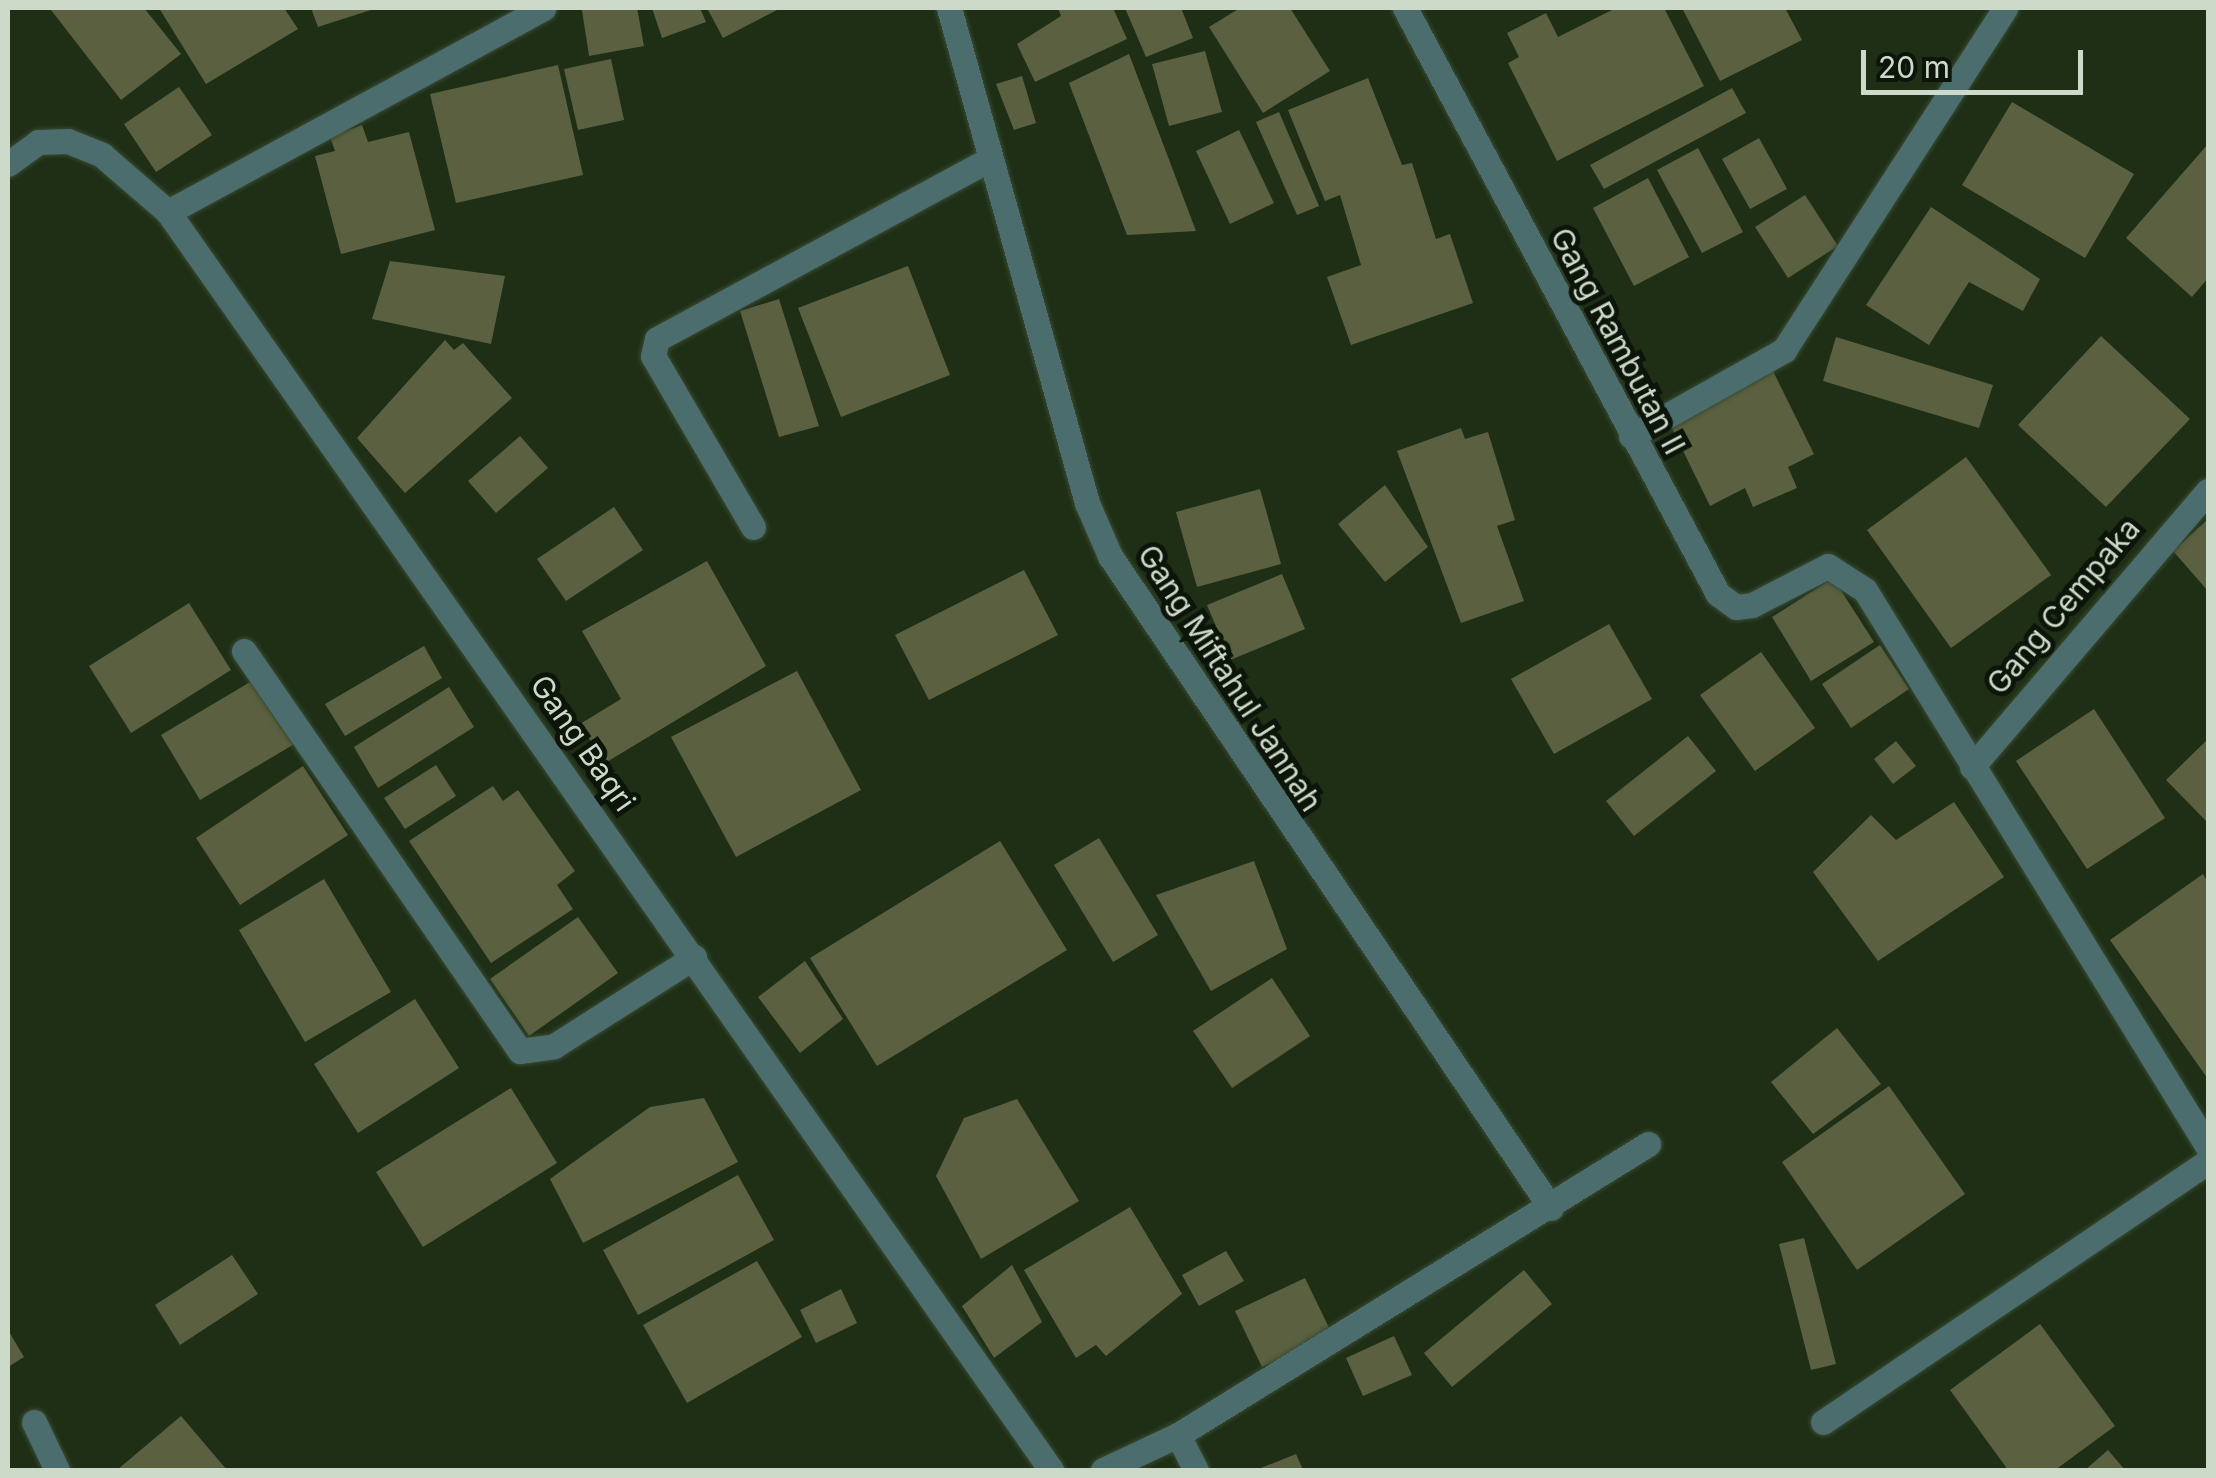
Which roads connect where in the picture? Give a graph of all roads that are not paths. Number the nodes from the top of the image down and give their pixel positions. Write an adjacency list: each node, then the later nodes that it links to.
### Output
1 (544, 8): 7 (street)
2 (949, 8): 5 (street, Gang Miftahul Jannah)
3 (1405, 8): 8 (street, Gang Rambutan II)
4 (2005, 8): 8 (street)
5 (990, 159): 10 (street); 17 (street, Gang Miftahul Jannah)
6 (8, 164): 7 (street, Gang Baqri)
7 (168, 212): 13 (street, Gang Baqri)
8 (1631, 436): 12 (street, Gang Rambutan II)
9 (2208, 491): 12 (street, Gang Cempaka)
10 (752, 528)
11 (244, 651): 13 (street)
12 (1972, 767): 15 (street)
13 (694, 958): 22 (street, Gang Baqri)
14 (1648, 1144): 17 (street)
15 (2208, 1147)
16 (2208, 1161): 19 (street)
17 (1551, 1208): 20 (street)
18 (34, 1422): 21 (street)
19 (1823, 1422)
20 (1178, 1436): 23 (street); 24 (street)
21 (58, 1470)
22 (1051, 1470)
23 (1103, 1470)
24 (1196, 1470)

